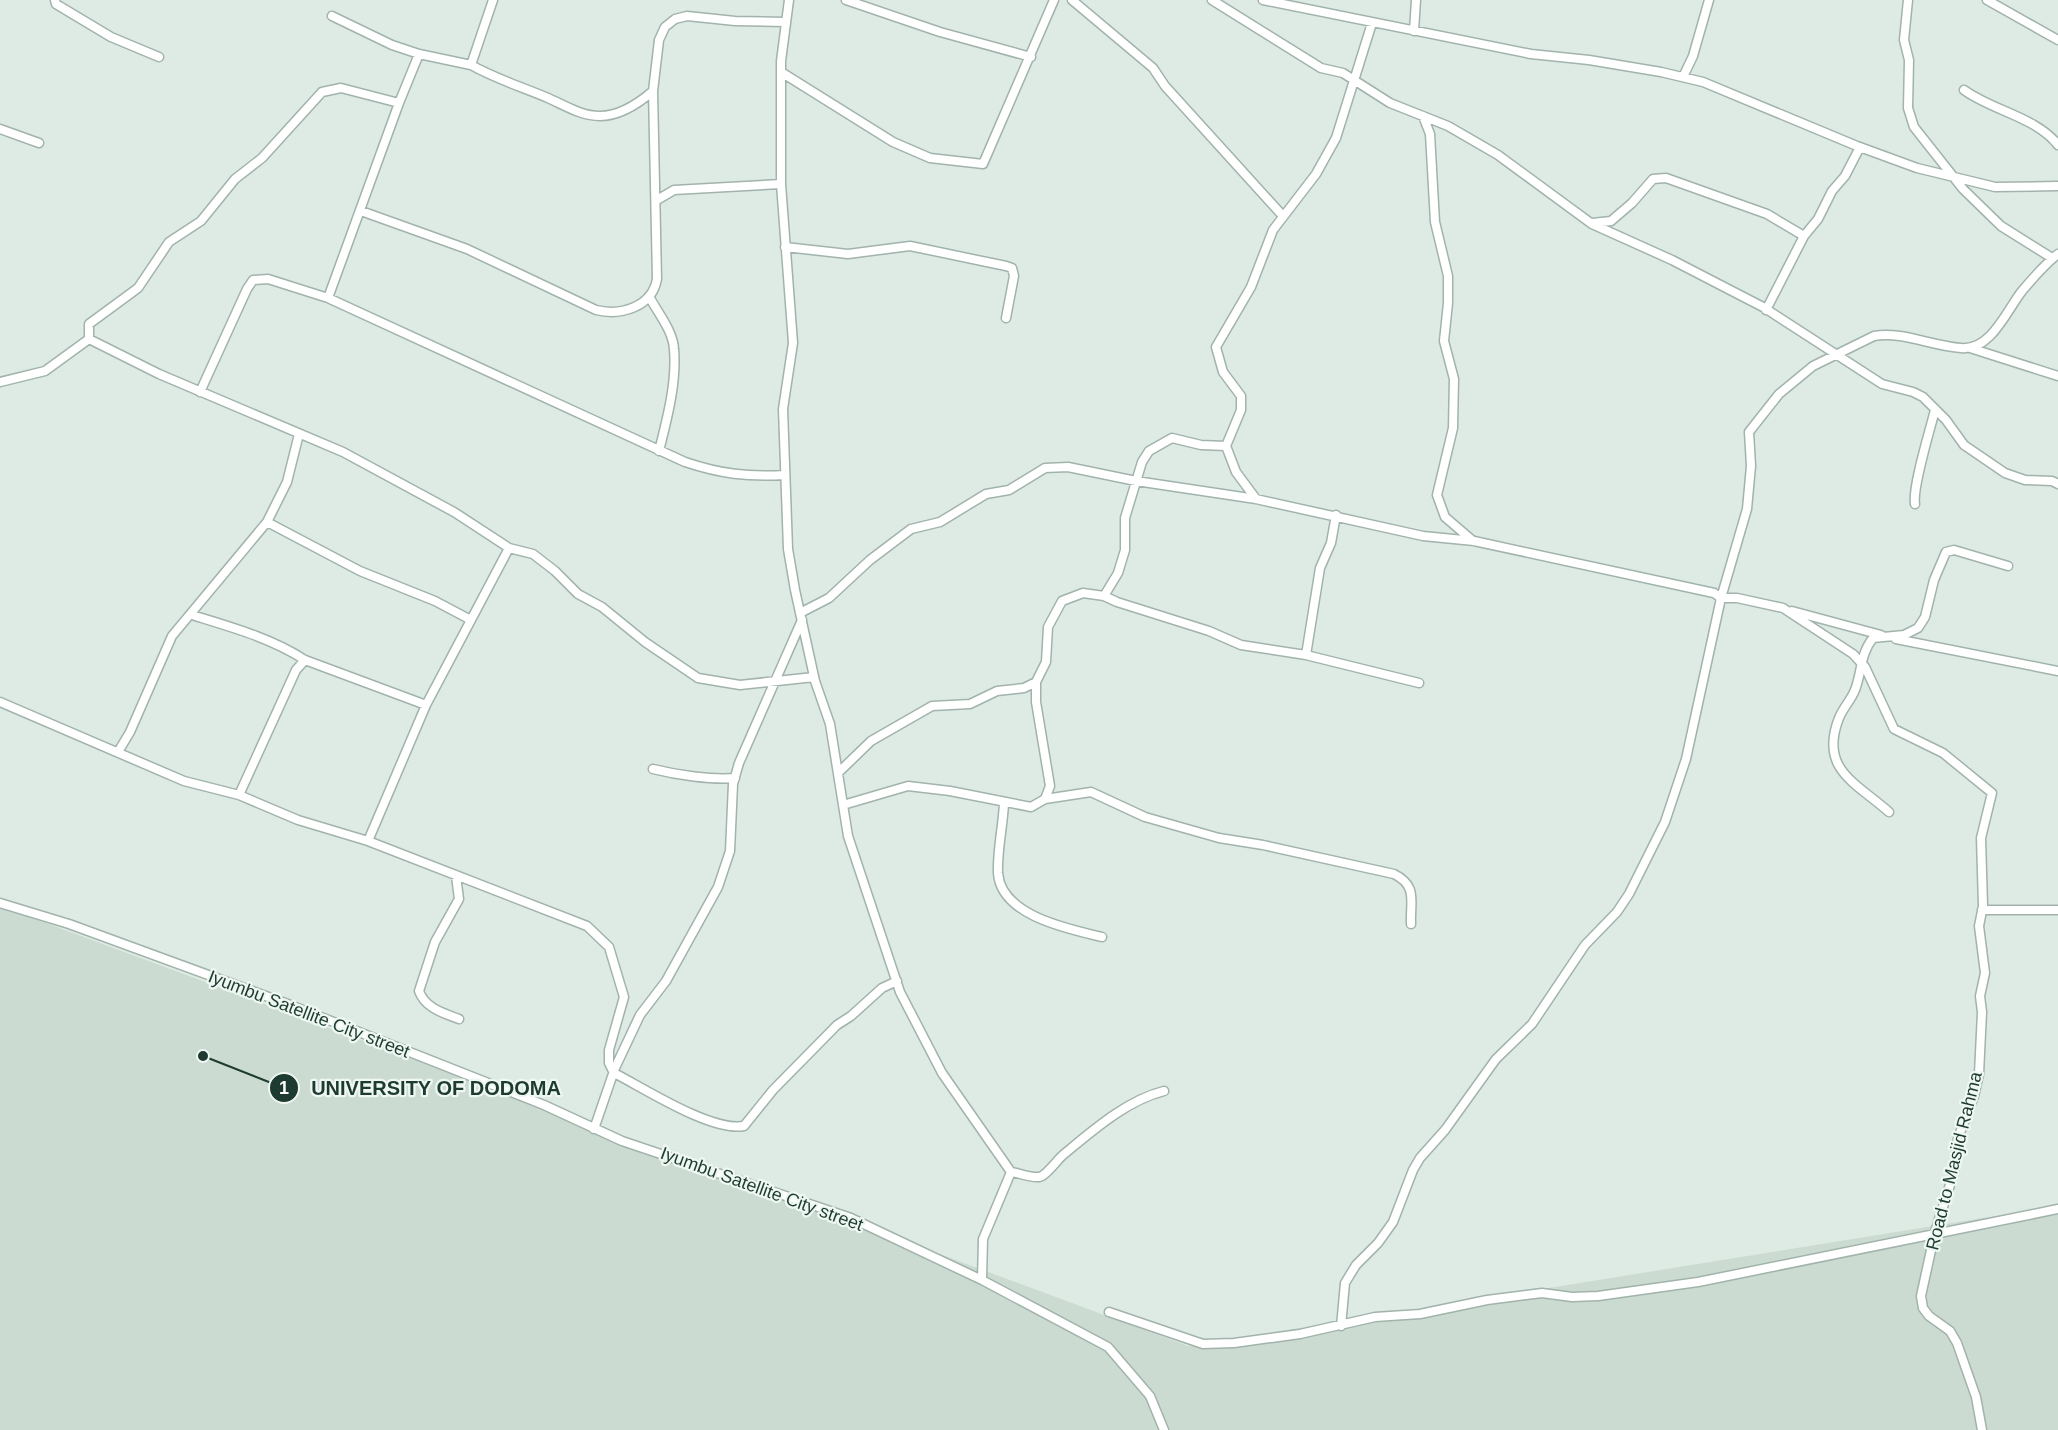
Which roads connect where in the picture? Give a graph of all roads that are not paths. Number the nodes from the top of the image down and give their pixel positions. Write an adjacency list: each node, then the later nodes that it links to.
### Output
1 (55, 0): 19 (street)
2 (493, 0): 21 (street)
3 (789, 0): 14 (street)
4 (846, 0): 20 (street)
5 (1054, 0): 20 (street)
6 (1072, 0): 38 (street)
7 (1212, 0): 24 (street)
8 (1263, 0): 15 (street)
9 (1416, 0): 16 (street)
10 (1709, 0): 23 (street)
11 (1908, 0): 33 (street)
12 (1987, 0): 17 (street)
13 (332, 16): 18 (street)
14 (785, 22): 22 (street); 26 (street)
15 (1372, 23): 16 (street); 24 (street)
16 (1414, 31): 23 (street)
17 (2058, 40)
18 (419, 54): 21 (street); 27 (street)
19 (159, 57)
20 (1032, 57): 22 (street)
21 (471, 65): 26 (street)
22 (781, 72): 34 (street)
23 (1683, 77): 32 (street)
24 (1354, 80): 28 (street); 38 (street)
25 (1964, 90): 31 (street)
26 (653, 91): 36 (street)
27 (399, 103): 37 (street); 47 (street)
28 (1423, 116): 39 (street); 64 (street)
29 (0, 129): 30 (street)
30 (39, 144)
31 (2058, 146)
32 (1860, 147): 33 (street); 40 (street)
33 (1955, 178): 35 (street); 42 (street)
34 (782, 184): 36 (street); 41 (street)
35 (2058, 186)
36 (657, 200): 44 (street)
37 (361, 211): 43 (street); 44 (street)
38 (1282, 215): 55 (street)
39 (1592, 224): 40 (street); 45 (street)
40 (1804, 236): 45 (street)
41 (785, 247): 46 (street); 57 (street)
42 (2055, 256): 48 (street)
43 (328, 298): 52 (street); 56 (street)
44 (650, 298): 56 (street)
45 (1766, 310): 49 (street)
46 (1006, 318)
47 (89, 339): 51 (street); 52 (street)
48 (1969, 348): 49 (street); 50 (street)
49 (1835, 354): 53 (street); 68 (street)
50 (2058, 376)
51 (0, 382)
52 (200, 392): 54 (street)
53 (1935, 410): 59 (street); 61 (street)
54 (299, 434): 63 (street); 65 (street)
55 (1226, 446): 58 (street); 60 (street)
56 (659, 451): 57 (street)
57 (785, 475): 71 (street)
58 (1136, 481): 60 (street, Road to Masjid Rahma); 67 (street); 71 (street, Road to Masjid Rahma)
59 (2058, 484)
60 (1256, 499): 62 (street, Road to Masjid Rahma)
61 (1915, 504)
62 (1336, 515): 64 (street, Road to Masjid Rahma); 74 (street)
63 (267, 522): 70 (street); 72 (street)
64 (1473, 541): 68 (street, Road to Masjid Rahma)
65 (509, 548): 72 (street); 80 (street)
66 (2008, 566): 73 (street)
67 (1104, 596): 74 (street); 79 (street)
68 (1721, 598): 69 (street, Road to Masjid Rahma); 110 (street)
69 (1783, 608): 73 (street); 76 (street, Road to Masjid Rahma)
70 (192, 615): 75 (street); 84 (street)
71 (801, 616): 78 (street); 80 (street)
72 (471, 620): 83 (street)
73 (1887, 636): 76 (street); 77 (street)
74 (1306, 655): 81 (street)
75 (305, 660): 83 (street); 88 (street)
76 (1860, 663): 92 (street); 96 (street, Road to Masjid Rahma)
77 (2058, 671)
78 (814, 677): 80 (street); 86 (street)
79 (1036, 682): 86 (street); 89 (street)
80 (774, 683): 87 (street)
81 (1419, 683)
82 (0, 702): 84 (street)
83 (426, 705): 93 (street)
84 (118, 752): 88 (street)
85 (653, 769): 87 (street)
86 (838, 773): 91 (street)
87 (735, 778): 102 (street)
88 (239, 795): 93 (street)
89 (1045, 800): 90 (street); 98 (street)
90 (1004, 803): 91 (street); 99 (street)
91 (843, 805): 100 (street)
92 (1889, 812)
93 (368, 841): 94 (street)
94 (456, 876): 101 (street); 102 (street)
95 (0, 903): 104 (street, Iyumbu Satellite City street)
96 (1982, 910): 97 (street); 107 (street, Road to Masjid Rahma)
97 (2058, 910)
98 (1411, 924)
99 (1102, 937)
100 (897, 981): 102 (street); 105 (street)
101 (459, 1019)
102 (614, 1073): 104 (street)
103 (1164, 1091): 105 (street)
104 (594, 1130): 108 (street, Iyumbu Satellite City street)
105 (1011, 1172): 108 (street)
106 (2058, 1209): 107 (street)
107 (1935, 1232): 110 (street); 112 (street, Road to Masjid Rahma)
108 (982, 1280): 111 (street, Iyumbu Satellite City street)
109 (1109, 1312): 110 (street)
110 (1341, 1326)
111 (1164, 1430)
112 (1982, 1430)

